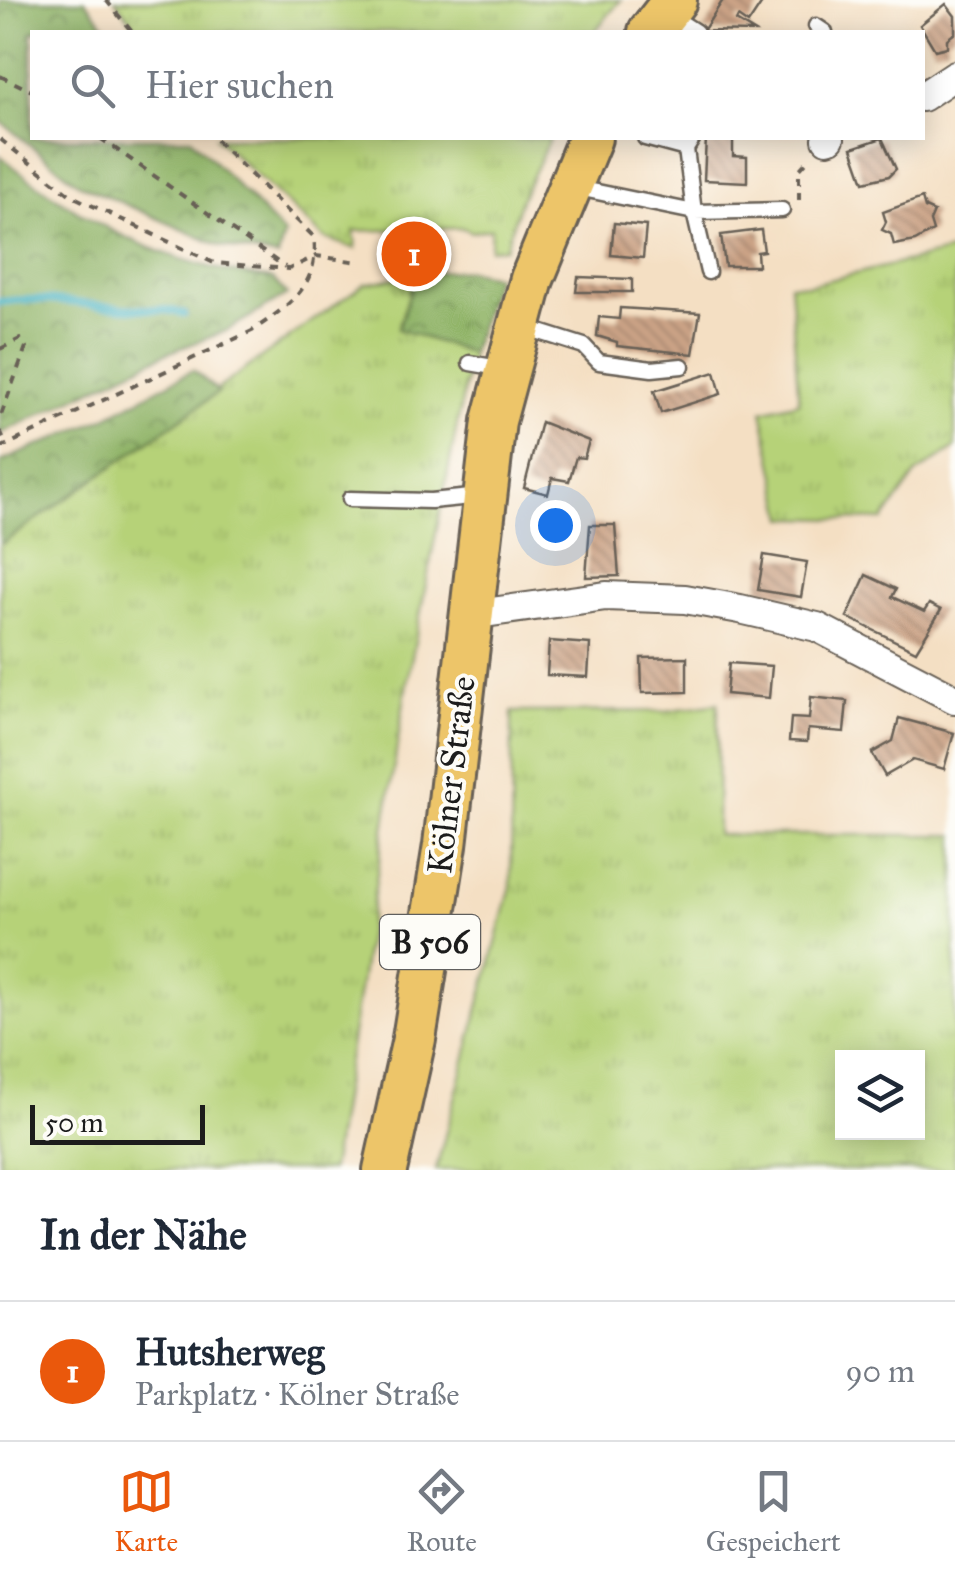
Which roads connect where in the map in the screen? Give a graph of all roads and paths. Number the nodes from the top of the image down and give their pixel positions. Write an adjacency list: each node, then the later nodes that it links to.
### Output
1 (106, 0): 2 (path)
2 (130, 30)
3 (0, 76): 5 (path)
4 (955, 76): 6 (street)
5 (30, 89)
6 (925, 96)
7 (0, 139): 19 (path)
8 (103, 140): 19 (path)
9 (216, 140): 17 (path)
10 (589, 140): 14 (main road, Kölner Straße / B 506)
11 (660, 140): 13 (lane)
12 (826, 140): 15 (path)
13 (689, 144): 16 (lane)
14 (568, 186): 16 (lane); 21 (main road, Kölner Straße / B 506)
15 (782, 210): 16 (lane)
16 (694, 212): 20 (lane)
17 (316, 256): 18 (path); 19 (path); 26 (path)
18 (359, 262)
19 (289, 270)
20 (708, 272)
21 (518, 326): 23 (lane); 27 (main road, Kölner Straße / B 506)
22 (0, 349): 24 (path)
23 (682, 366)
24 (0, 418)
25 (0, 431): 26 (path)
26 (3, 447)
27 (482, 496): 28 (lane); 29 (main road, Kölner Straße / B 506)
28 (350, 499)
29 (470, 616): 30 (street); 31 (main road, Kölner Straße / B 506)
30 (955, 699)
31 (385, 1170)

